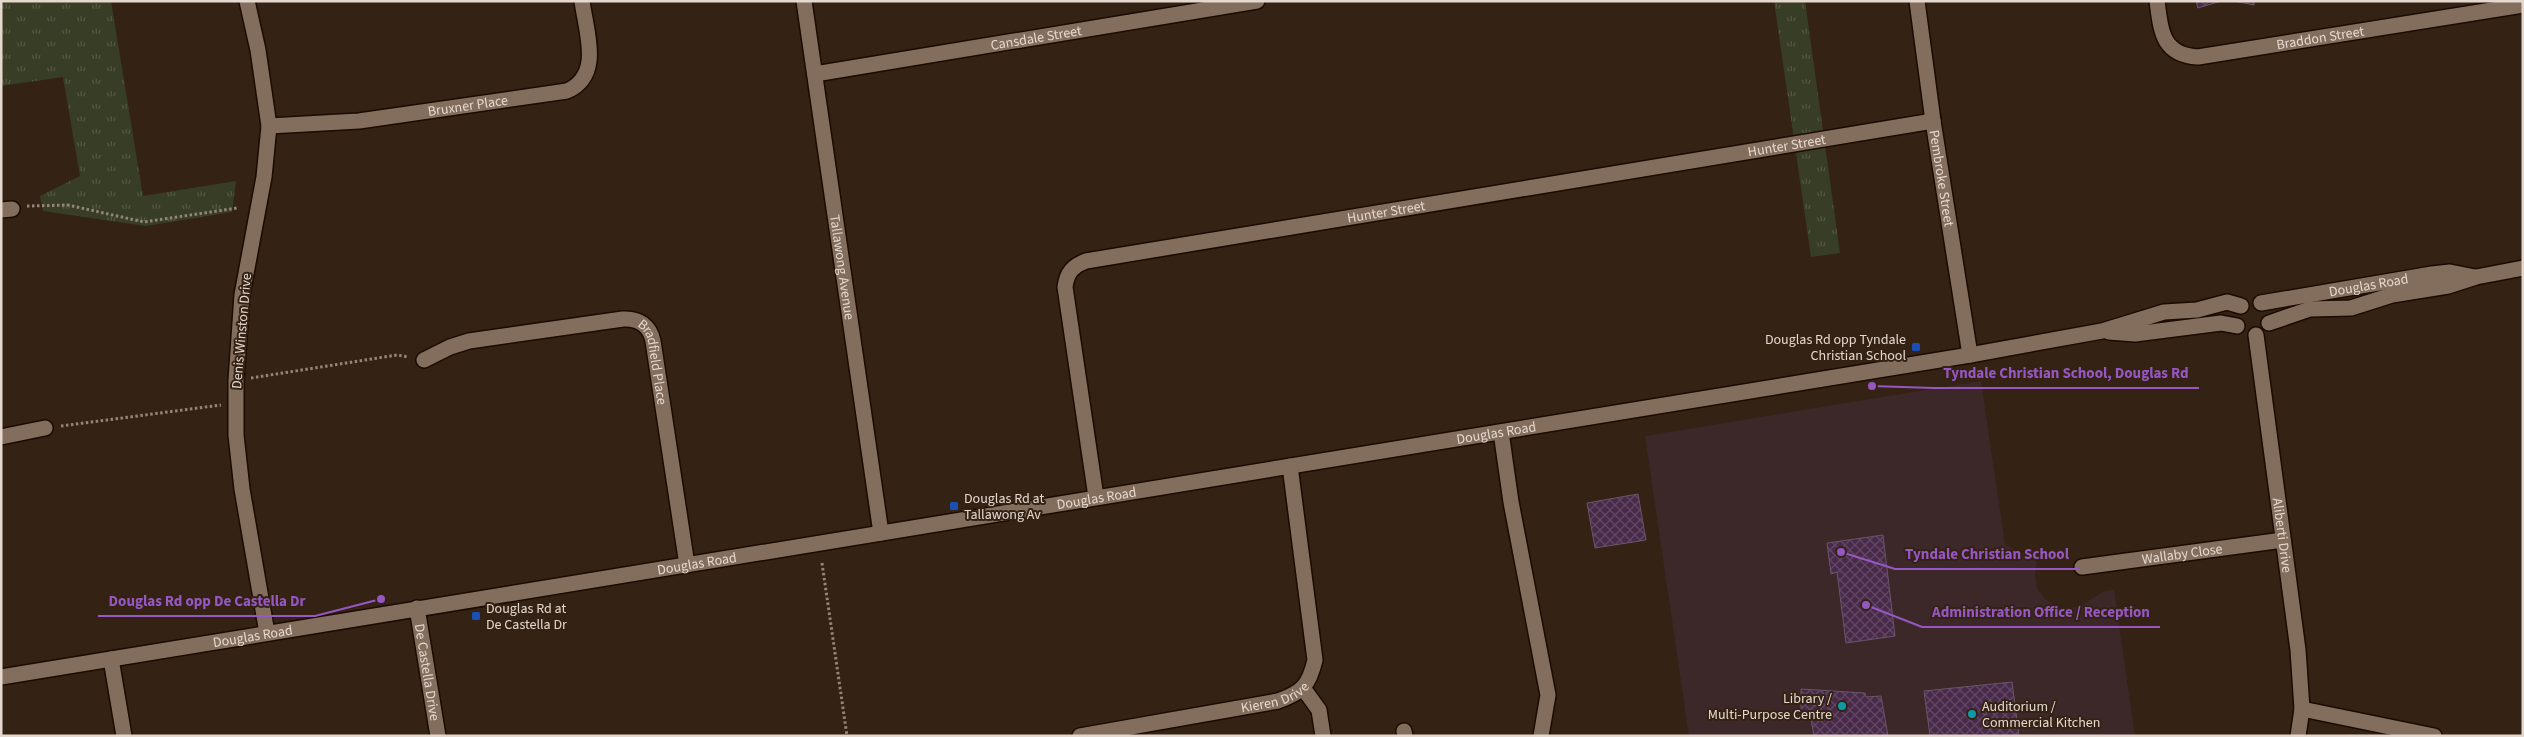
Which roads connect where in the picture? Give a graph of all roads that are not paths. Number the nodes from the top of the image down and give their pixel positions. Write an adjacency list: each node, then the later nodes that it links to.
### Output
1 (247, 1): 10 (street, Denis Winston Drive)
2 (582, 1): 10 (street, Bruxner Place)
3 (804, 1): 8 (street, Tallawong Avenue)
4 (1257, 1): 8 (street, Cansdale Street)
5 (1917, 1): 9 (street, Pembroke Street)
6 (2157, 1): 7 (street, Braddon Street)
7 (2523, 5)
8 (815, 74): 26 (street, Tallawong Avenue)
9 (1933, 121): 19 (street, Pembroke Street); 25 (street, Hunter Street)
10 (269, 126): 31 (street, Denis Winston Drive)
11 (2523, 268): 12 (street, Douglas Road)
12 (2476, 277): 13 (street, Douglas Road); 15 (street, Douglas Road)
13 (2261, 304): 14 (street, Douglas Road); 15 (street)
14 (2241, 306): 16 (street); 17 (street, Douglas Road)
15 (2269, 324): 18 (street, Douglas Road)
16 (2237, 326): 17 (street, Douglas Road); 18 (street, Douglas Road)
17 (2102, 331): 19 (street, Douglas Road)
18 (2256, 336): 27 (street, Aliberti Drive)
19 (1970, 355): 22 (street, Douglas Road)
20 (424, 360): 28 (street, Bradfield Place)
21 (45, 428): 23 (street)
22 (1501, 432): 24 (street, Douglas Road); 40 (street)
23 (1, 437)
24 (1290, 466): 25 (street, Douglas Road); 34 (street, Kieren Drive)
25 (1096, 498): 26 (street, Douglas Road)
26 (881, 533): 28 (street, Douglas Road)
27 (2283, 540): 29 (street, Wallaby Close); 35 (street, Aliberti Drive)
28 (687, 565): 30 (street, Douglas Road)
29 (2082, 567)
30 (417, 608): 31 (street, Douglas Road); 37 (street, De Castella Drive)
31 (267, 633): 32 (street, Douglas Road)
32 (111, 659): 33 (street, Douglas Road); 36 (street)
33 (1, 677)
34 (1303, 688): 38 (street, Kieren Drive); 39 (street)
35 (2302, 709): 41 (street, Aliberti Drive); 42 (street)
36 (124, 736)
37 (438, 736)
38 (1080, 736)
39 (1323, 736)
40 (1542, 736)
41 (2298, 736)
42 (2434, 736)

